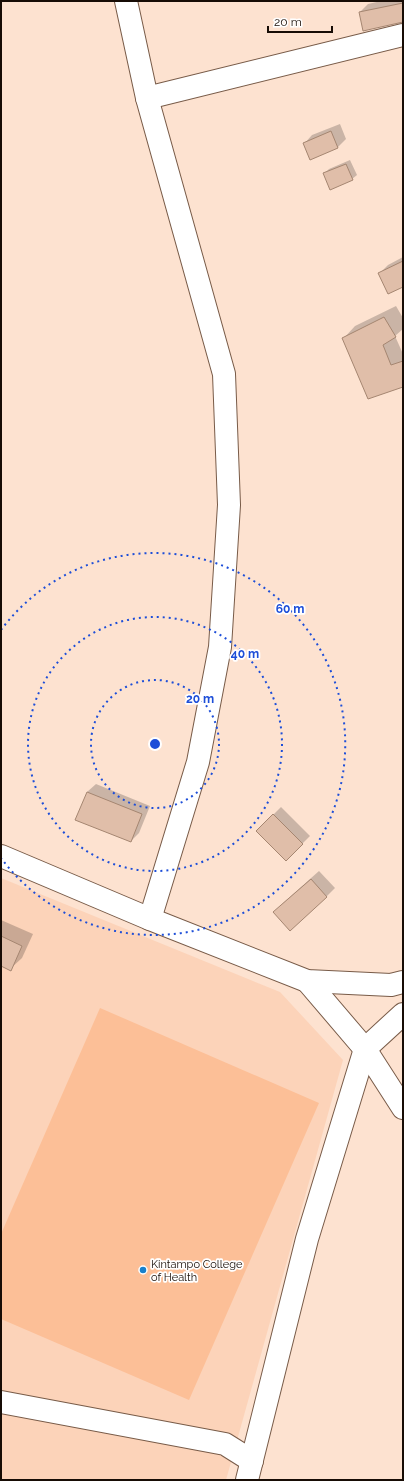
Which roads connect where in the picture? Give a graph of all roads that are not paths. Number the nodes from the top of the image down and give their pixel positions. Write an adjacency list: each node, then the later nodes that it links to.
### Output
1 (126, 1): 3 (street)
2 (403, 35): 3 (street)
3 (147, 98): 5 (street)
4 (1, 856): 5 (street)
5 (150, 919): 6 (street)
6 (307, 981): 7 (street); 9 (street)
7 (403, 982)
8 (403, 1014): 9 (street)
9 (365, 1049): 10 (street); 12 (street)
10 (403, 1108)
11 (1, 1402): 12 (street)
12 (249, 1470)

